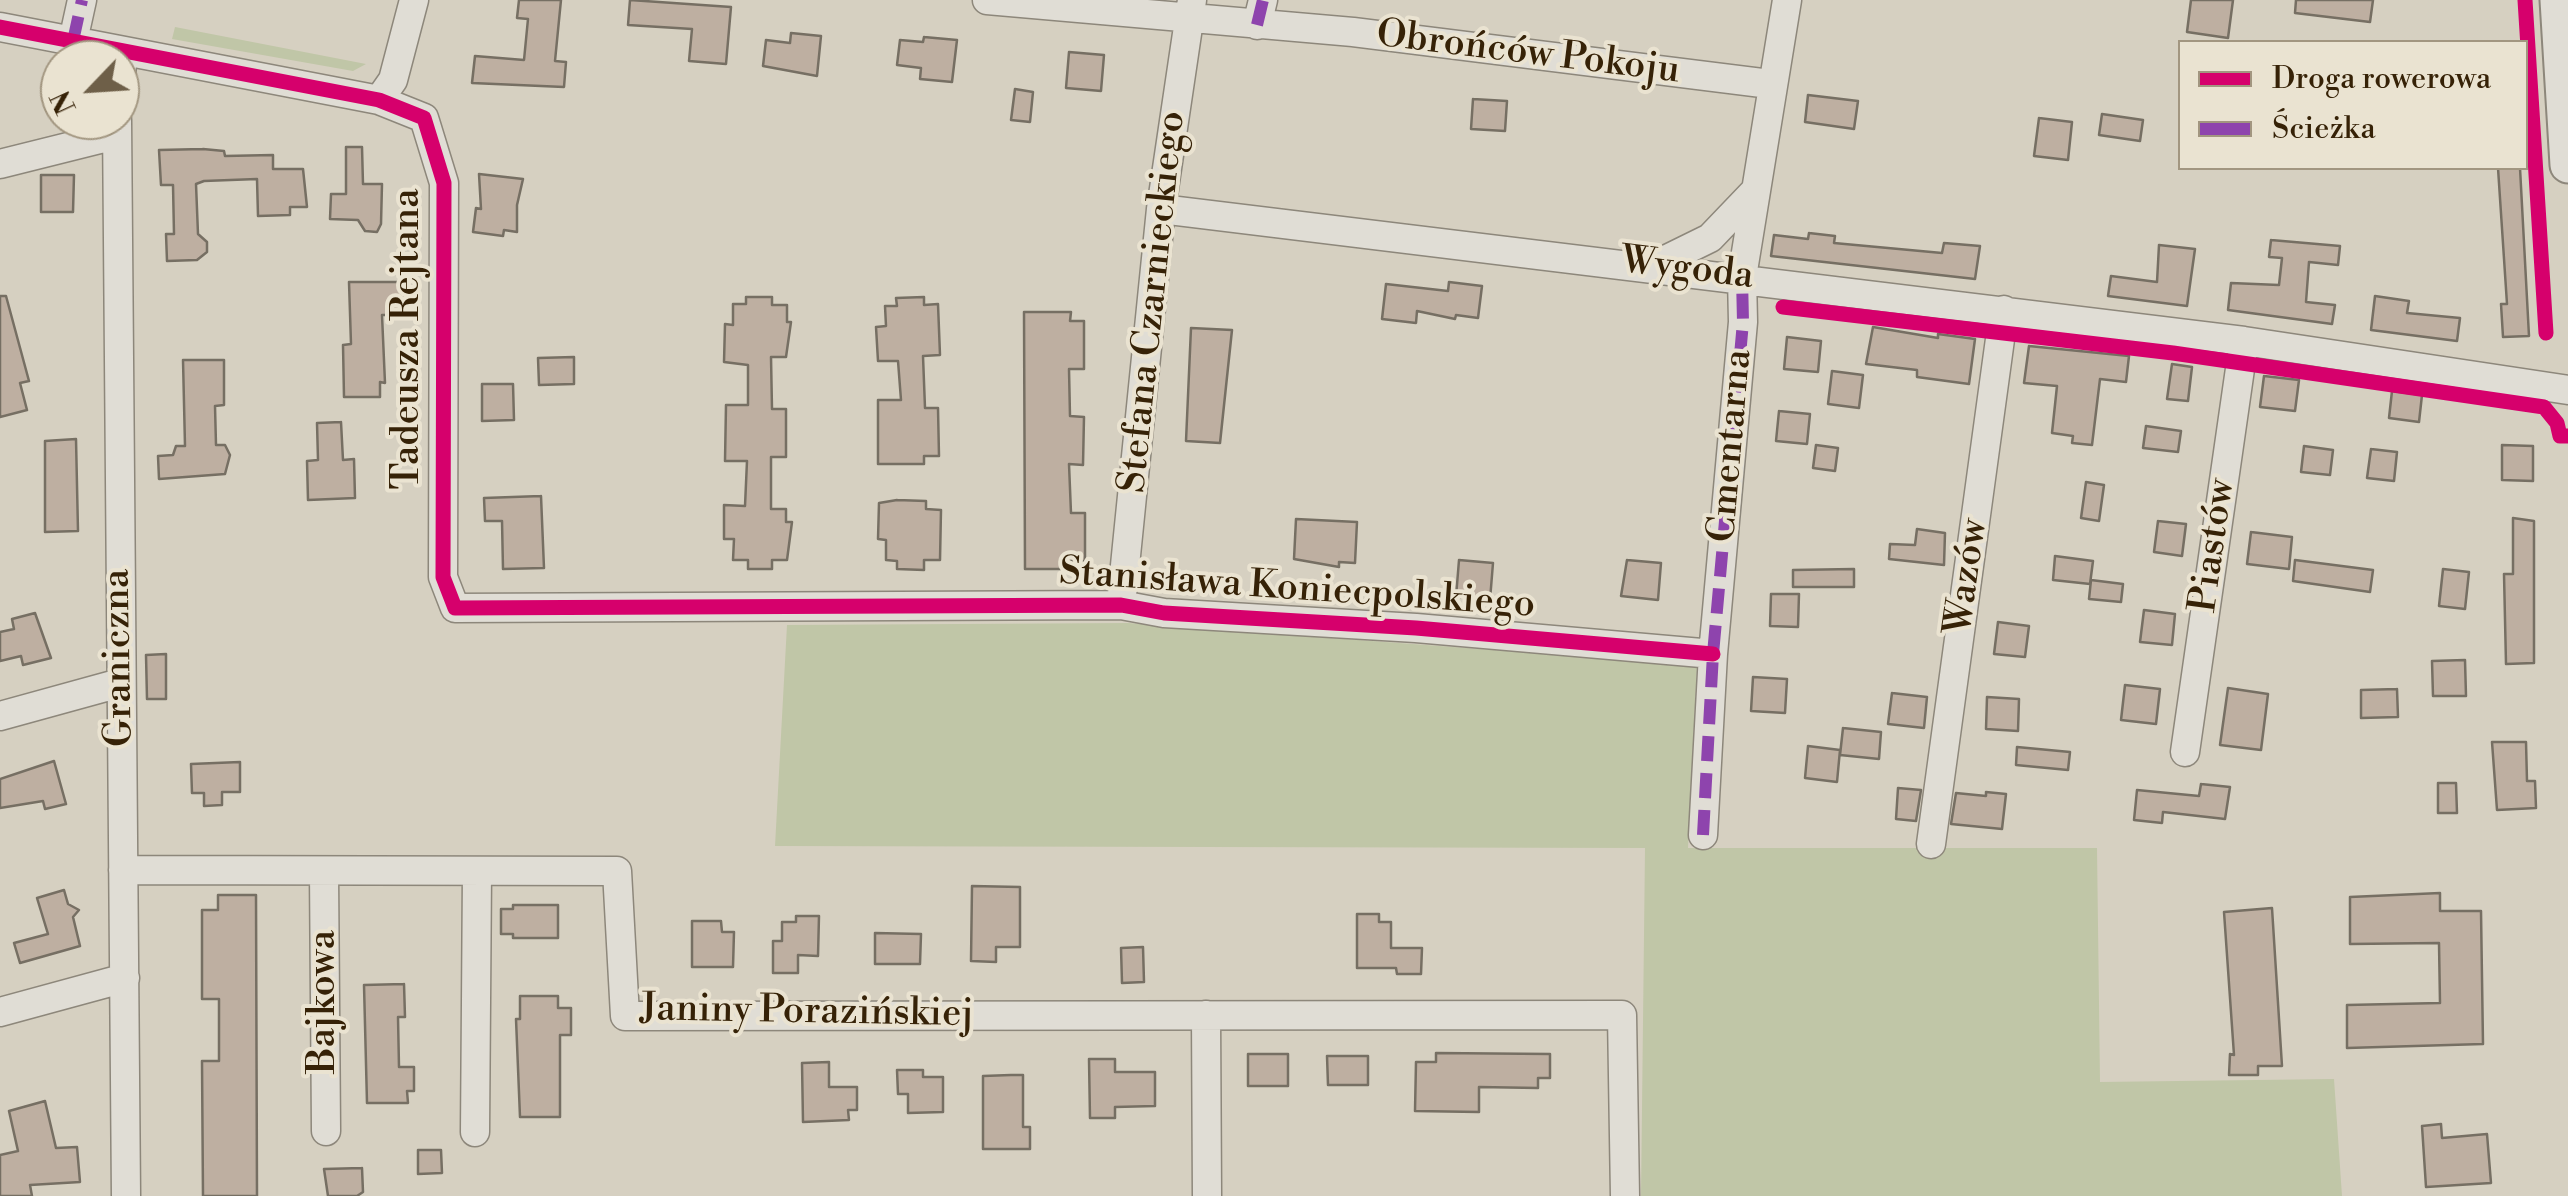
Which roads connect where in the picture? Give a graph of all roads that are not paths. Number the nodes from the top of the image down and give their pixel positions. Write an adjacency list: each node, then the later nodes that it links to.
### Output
1 (82, 0): 10 (street)
2 (414, 0): 13 (street)
3 (987, 0): 6 (street, Obrońców Pokoju)
4 (1786, 0): 12 (street, Cmentarna)
5 (2558, 0): 17 (street)
6 (1190, 10): 7 (street, Obrońców Pokoju); 19 (street, Stefana Czarnieckiego)
7 (1260, 13): 12 (street, Obrońców Pokoju)
8 (0, 26): 9 (street)
9 (63, 40)
10 (72, 40)
11 (140, 54): 13 (street)
12 (1770, 84): 18 (street, Cmentarna)
13 (379, 100): 26 (street, Tadeusza Rejtana)
14 (76, 140): 16 (street)
15 (117, 140): 28 (street, Graniczna)
16 (0, 164)
17 (2568, 165)
18 (1755, 191): 20 (street); 21 (street, Cmentarna)
19 (1161, 209): 20 (street, Wygoda); 25 (street, Stefana Czarnieckiego)
20 (1652, 266): 21 (street, Wygoda)
21 (1742, 277): 22 (street, Wygoda); 27 (street, Cmentarna)
22 (2004, 310): 23 (street, Wygoda); 32 (street, Wazów)
23 (2244, 341): 24 (street, Wygoda); 30 (street, Piastów)
24 (2568, 390)
25 (1120, 604): 26 (street, Stanisława Koniecpolskiego); 27 (street, Stanisława Koniecpolskiego)
26 (455, 608)
27 (1713, 654): 31 (street, Cmentarna)
28 (120, 683): 29 (street); 33 (street, Graniczna)
29 (0, 716)
30 (2185, 752)
31 (1702, 835)
32 (1931, 844)
33 (123, 870): 34 (street, Janiny Porazińskiej); 36 (street, Graniczna)
34 (324, 872): 35 (street, Janiny Porazińskiej); 39 (street, Bajkowa)
35 (477, 872): 38 (street, Janiny Porazińskiej); 40 (street)
36 (124, 978): 37 (street); 41 (street, Graniczna)
37 (0, 1012)
38 (1206, 1015): 42 (street); 43 (street, Janiny Porazińskiej)
39 (326, 1131)
40 (475, 1132)
41 (126, 1196)
42 (1207, 1196)
43 (1625, 1196)

